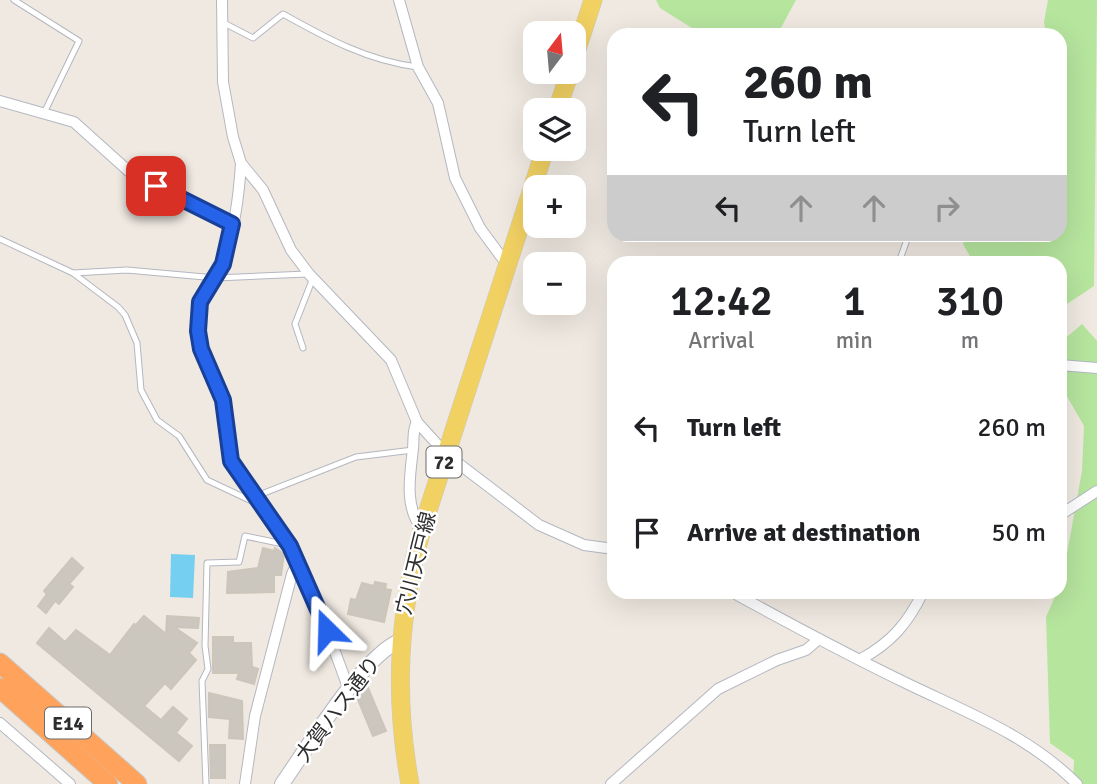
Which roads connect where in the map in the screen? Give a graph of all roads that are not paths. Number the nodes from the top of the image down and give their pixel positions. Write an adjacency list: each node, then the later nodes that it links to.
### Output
1 (15, 0): 9 (lane)
2 (222, 0): 6 (street)
3 (399, 0): 7 (street)
4 (593, 0): 5 (main road)
5 (586, 21)
6 (222, 22): 7 (lane); 11 (street)
7 (418, 67): 14 (street)
8 (0, 101): 9 (street)
9 (44, 113): 12 (street)
10 (541, 161): 14 (main road, 穴川天戸線 / 72)
11 (241, 163): 12 (street); 16 (street)
12 (232, 224): 17 (street)
13 (0, 239): 15 (lane)
14 (508, 266): 23 (main road, 穴川天戸線 / 72)
15 (73, 273): 17 (lane); 25 (lane)
16 (311, 276): 17 (lane); 18 (lane); 21 (street)
17 (216, 278): 25 (street)
18 (303, 348)
19 (1067, 366): 20 (street)
20 (1097, 369)
21 (417, 422): 22 (street); 23 (street)
22 (413, 450): 25 (lane); 27 (street)
23 (446, 454): 27 (main road, 穴川天戸線 / 72); 29 (street)
24 (1097, 491): 26 (street)
25 (257, 501): 28 (street)
26 (1067, 511)
27 (422, 529): 34 (main road, 穴川天戸線 / 72)
28 (290, 546): 30 (street); 43 (lane)
29 (607, 548)
30 (297, 563): 38 (street); 44 (street)
31 (745, 599): 33 (street)
32 (919, 599): 35 (street)
33 (819, 639): 35 (street); 47 (street)
34 (400, 642): 38 (street, 大賀ハス通り); 46 (main road, 穴川天戸線 / 72)
35 (861, 659): 48 (street)
36 (0, 663): 42 (highway, E14)
37 (0, 688): 41 (highway, E14)
38 (349, 690): 45 (street, 大賀ハス通り)
39 (0, 723): 40 (street)
40 (69, 784)
41 (108, 784)
42 (137, 784)
43 (206, 784)
44 (244, 784)
45 (282, 784)
46 (410, 784)
47 (611, 784)
48 (1077, 784)

